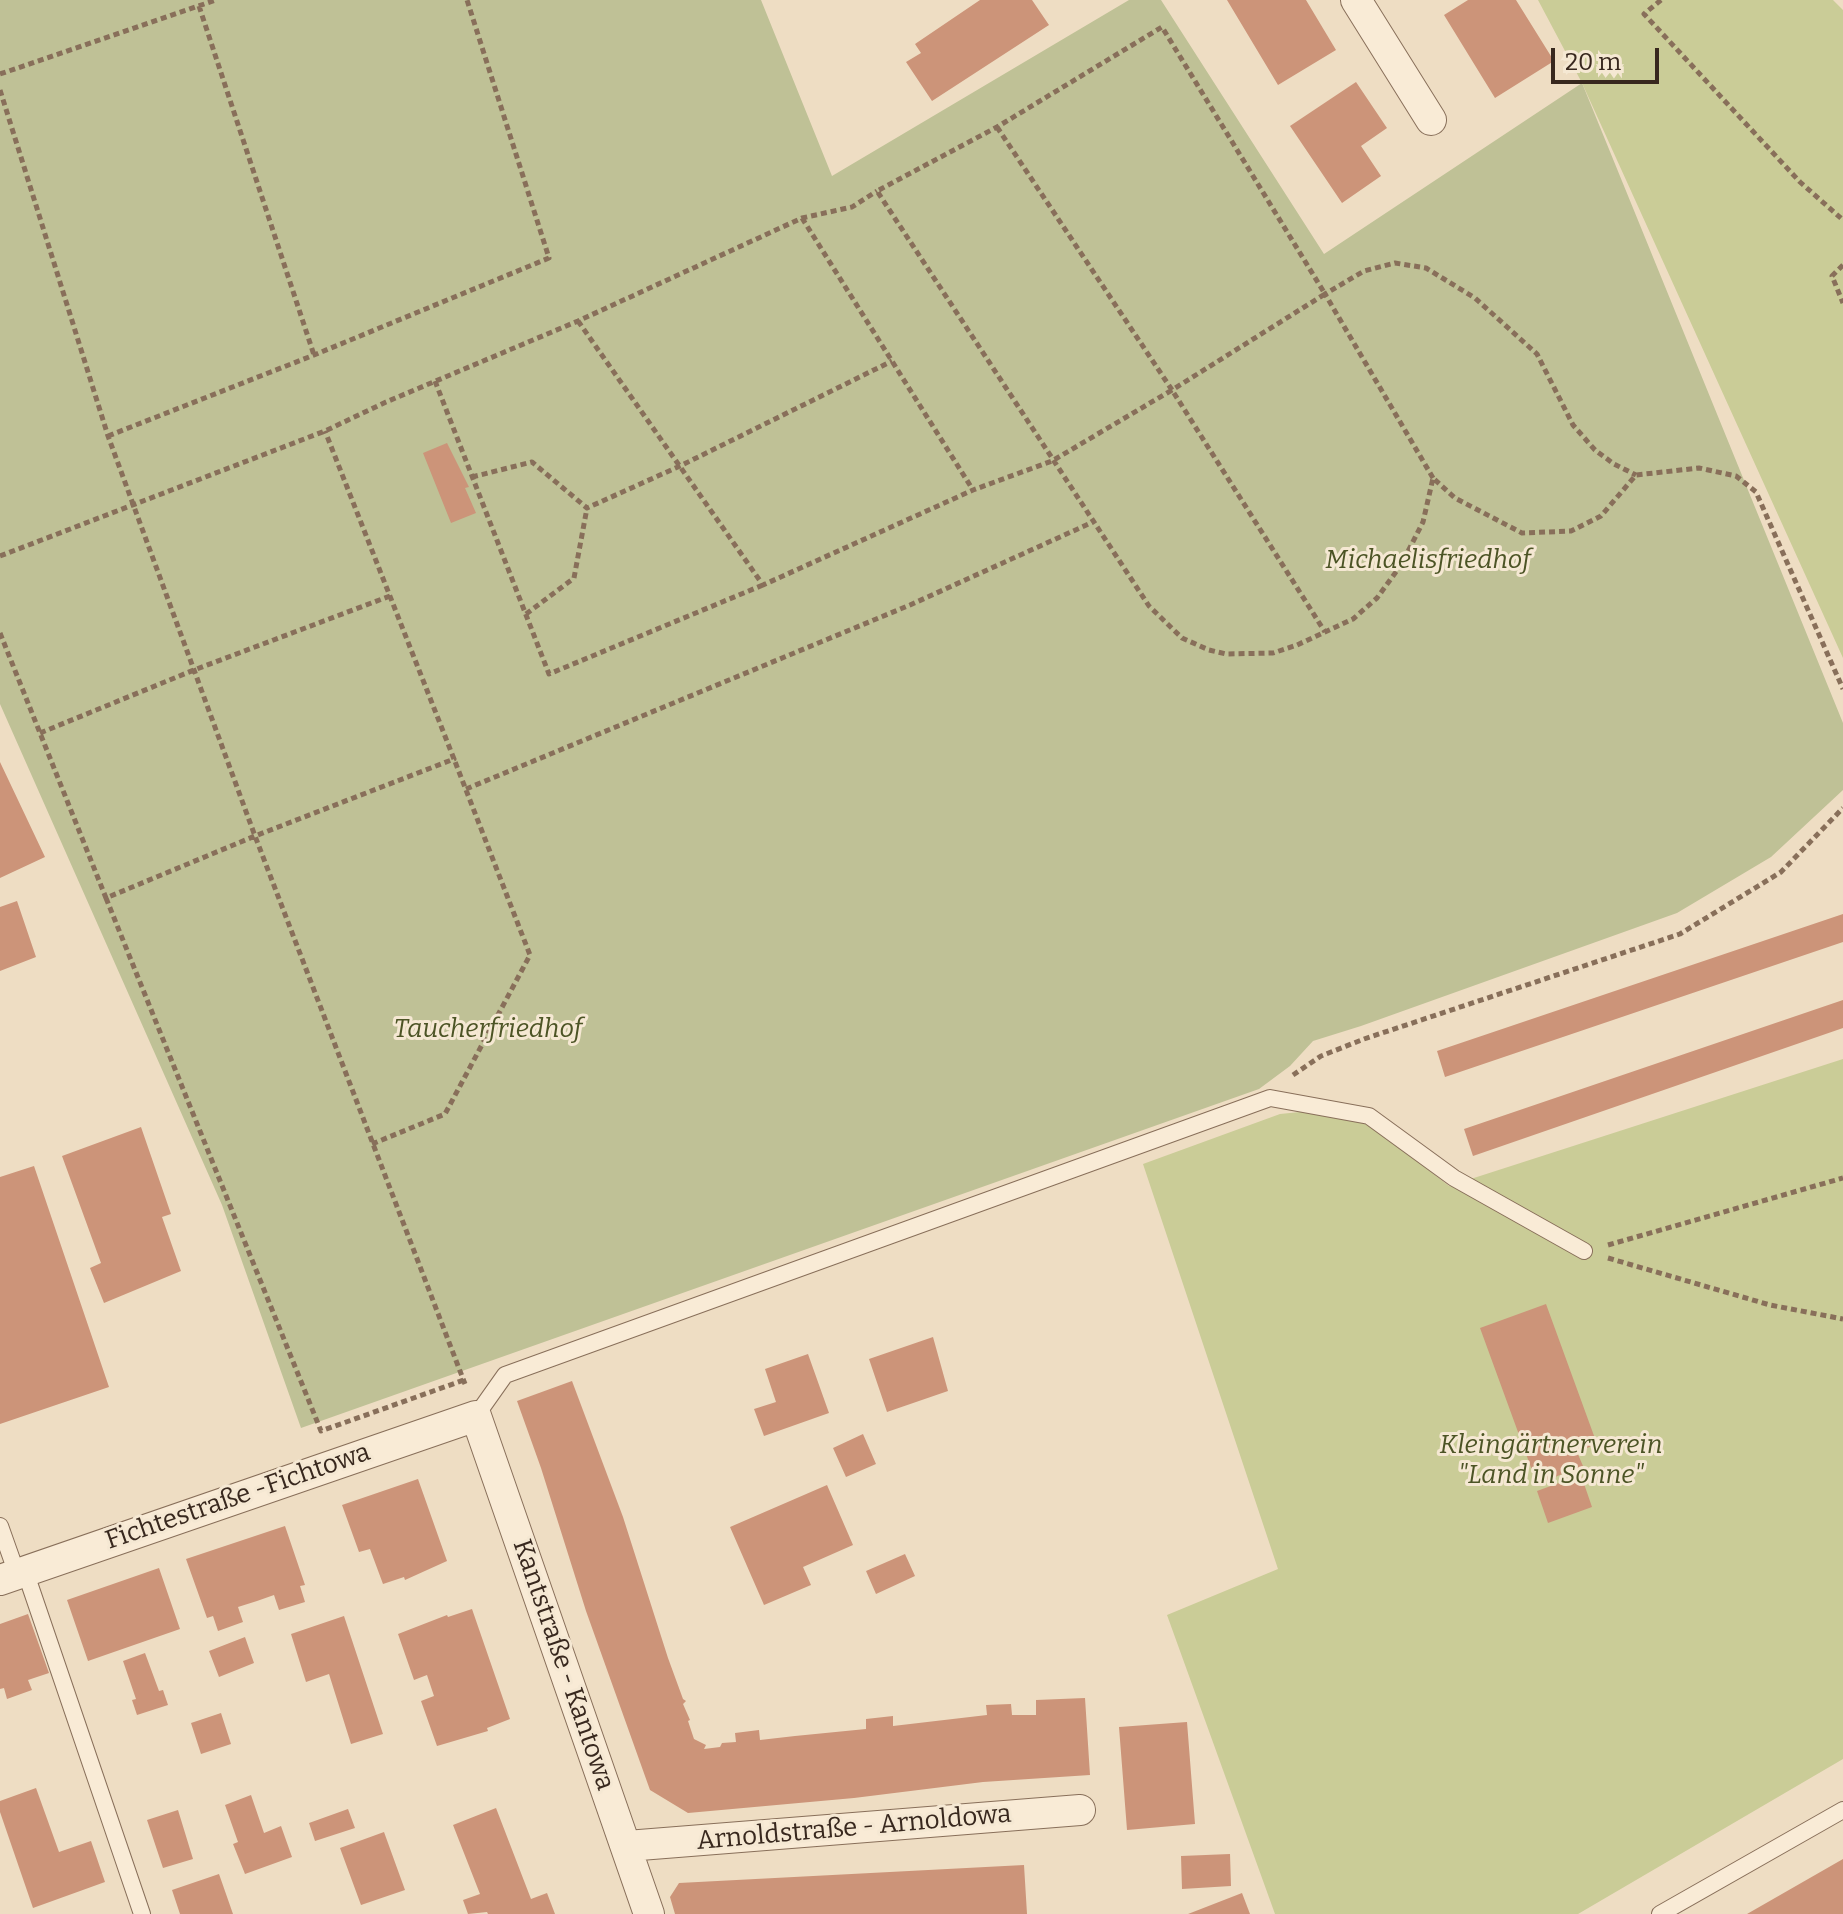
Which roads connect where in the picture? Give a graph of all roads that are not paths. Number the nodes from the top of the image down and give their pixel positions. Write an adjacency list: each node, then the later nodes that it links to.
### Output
1 (1356, 0): 2 (street)
2 (1431, 120)
3 (1584, 1251): 4 (lane)
4 (476, 1416): 6 (street, Fichtestraße -Fichtowa); 9 (street, Kantstraße - Kantowa)
5 (0, 1526): 6 (lane)
6 (14, 1575): 10 (lane)
7 (1080, 1810): 9 (street, Arnoldstraße - Arnoldowa)
8 (1843, 1810): 12 (lane)
9 (627, 1846): 11 (street, Kantstraße - Kantowa)
10 (142, 1914)
11 (649, 1914)
12 (1660, 1914)

